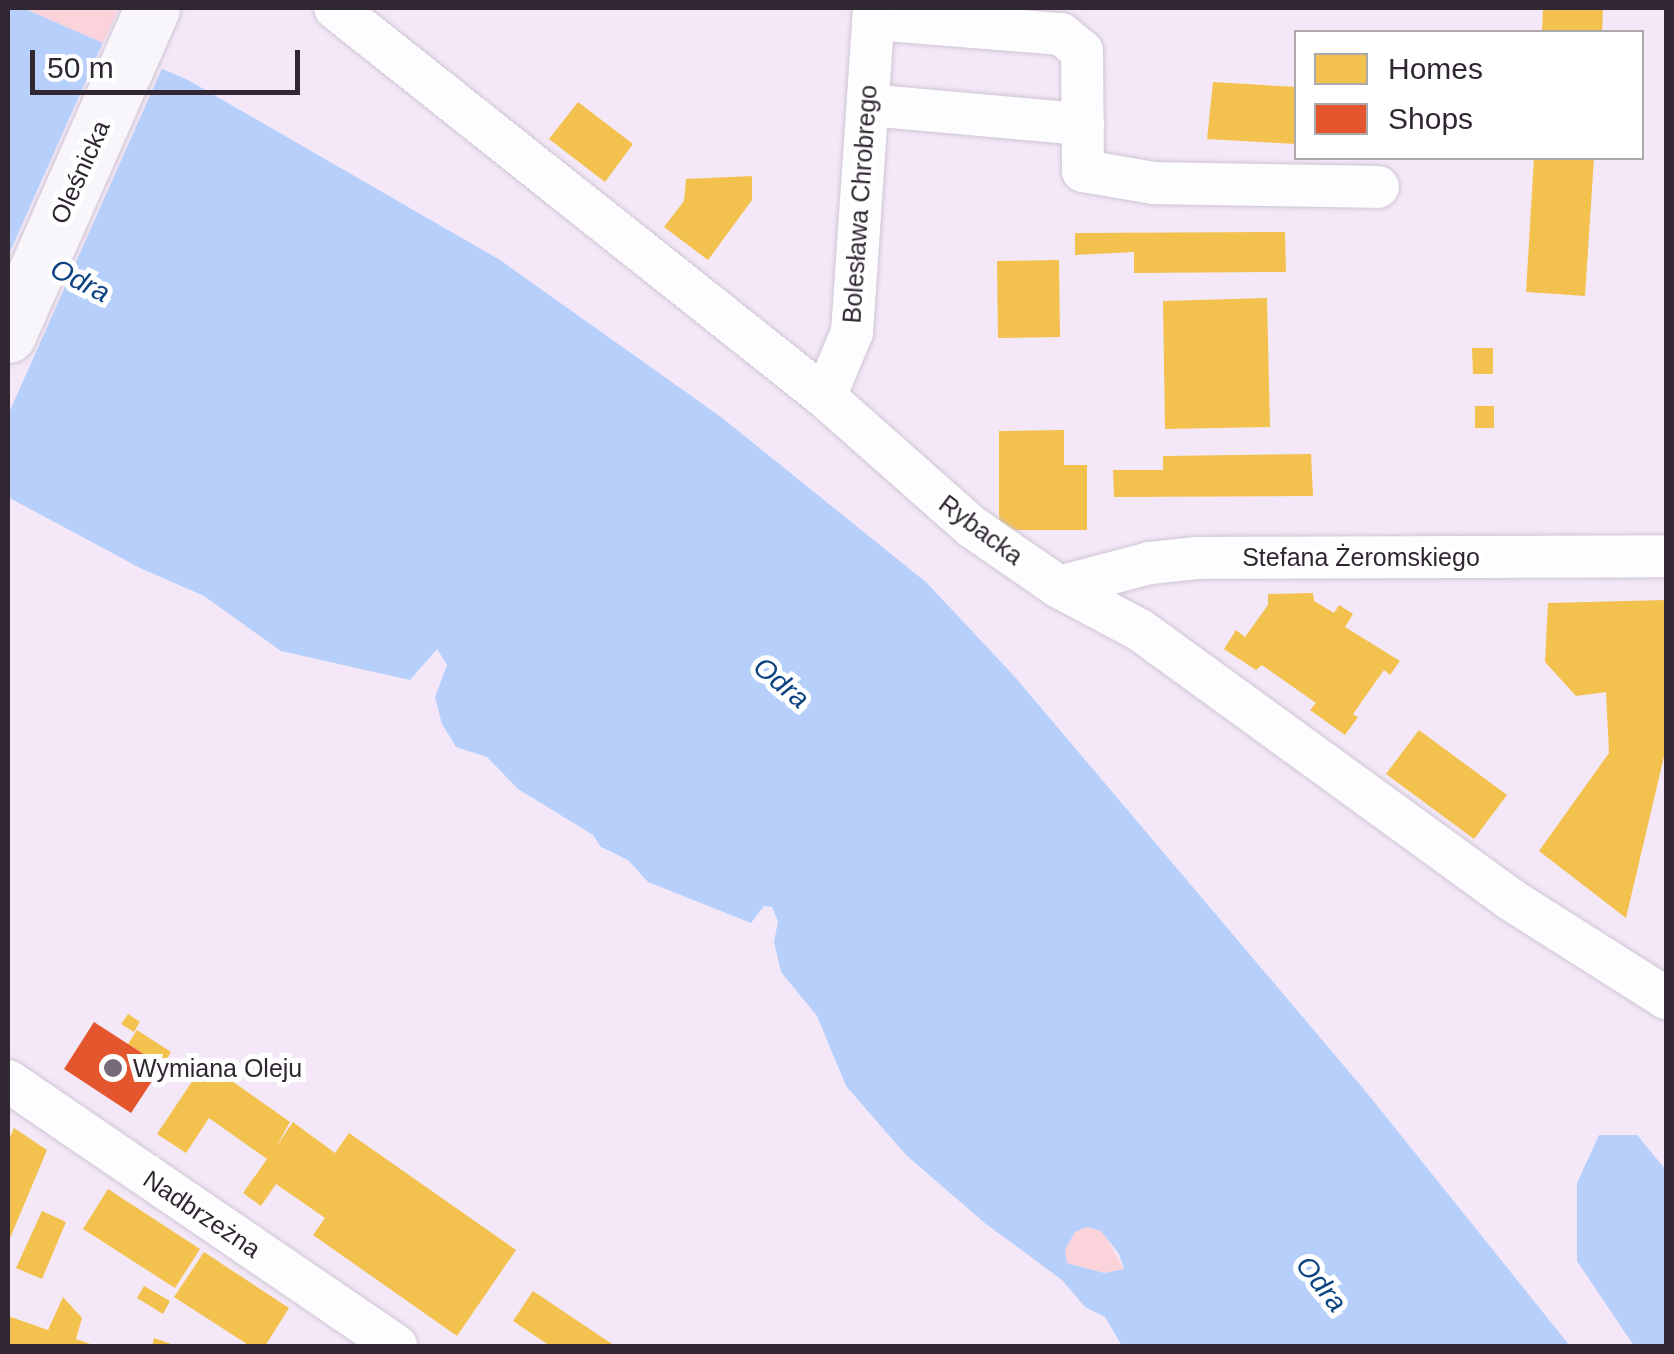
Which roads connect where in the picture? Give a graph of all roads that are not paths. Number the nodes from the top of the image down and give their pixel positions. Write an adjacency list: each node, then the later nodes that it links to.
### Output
1 (335, 8): 8 (street, Rybacka)
2 (874, 13): 4 (street, Bolesława Chrobrego); 5 (street)
3 (146, 22): 7 (main road, Oleśnicka)
4 (868, 104): 5 (street); 8 (street, Bolesława Chrobrego)
5 (1083, 124): 6 (street)
6 (1378, 187)
7 (8, 335)
8 (825, 396): 10 (street, Rybacka)
9 (1666, 556): 10 (street, Stefana Żeromskiego)
10 (1059, 587): 11 (street, Rybacka)
11 (1666, 998)
12 (8, 1080): 13 (street, Nadbrzeżna)
13 (396, 1346)

